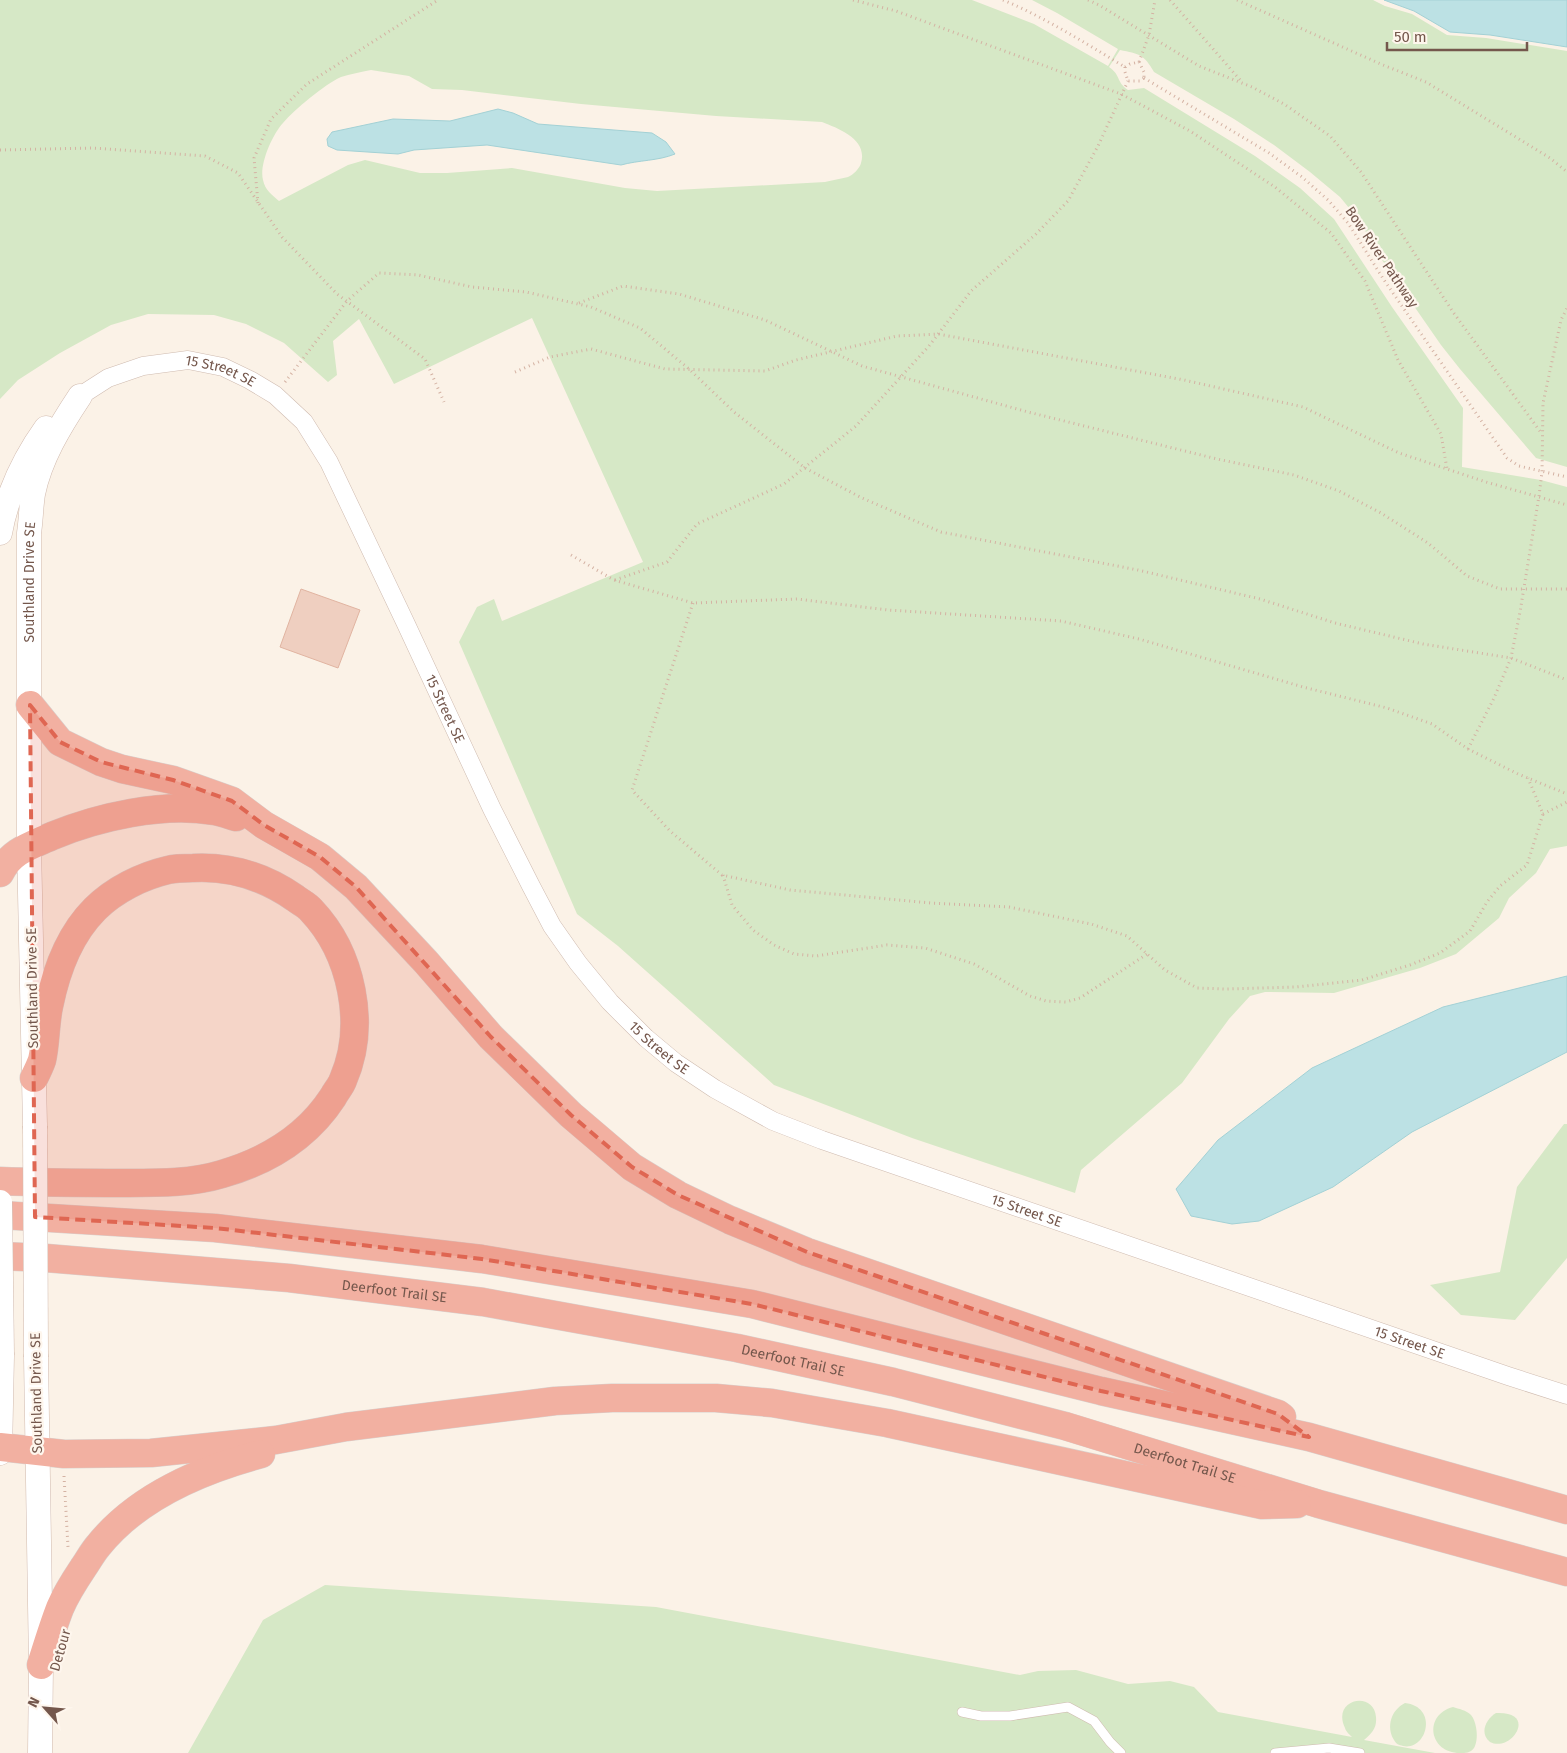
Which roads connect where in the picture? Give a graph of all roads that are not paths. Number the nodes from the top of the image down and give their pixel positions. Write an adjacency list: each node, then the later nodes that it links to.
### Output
1 (80, 396): 2 (main road, Southland Drive SE); 3 (main road, Southland Drive SE); 12 (street, 15 Street SE)
2 (0, 533)
3 (30, 706): 4 (highway); 5 (main road, Southland Drive SE)
4 (264, 825): 5 (highway); 14 (highway)
5 (29, 846): 6 (highway); 7 (main road, Southland Drive SE)
6 (0, 873)
7 (34, 1078): 8 (highway); 16 (main road, Southland Drive SE, bridge)
8 (0, 1181)
9 (0, 1202): 15 (main road, bridge)
10 (0, 1215): 14 (highway)
11 (0, 1256): 18 (highway, Deerfoot Trail SE)
12 (1567, 1395)
13 (346, 1427): 16 (highway); 18 (highway); 21 (highway)
14 (1309, 1437): 19 (highway)
15 (0, 1447): 16 (highway); 17 (main road)
16 (37, 1452): 21 (main road, Southland Drive SE)
17 (0, 1454)
18 (1319, 1504): 20 (highway, Deerfoot Trail SE)
19 (1567, 1510)
20 (1567, 1572)
21 (41, 1665): 23 (main road, Southland Drive SE)
22 (962, 1712): 24 (lane)
23 (40, 1753)
24 (1121, 1753)
25 (1275, 1753): 26 (lane)
26 (1360, 1753)

